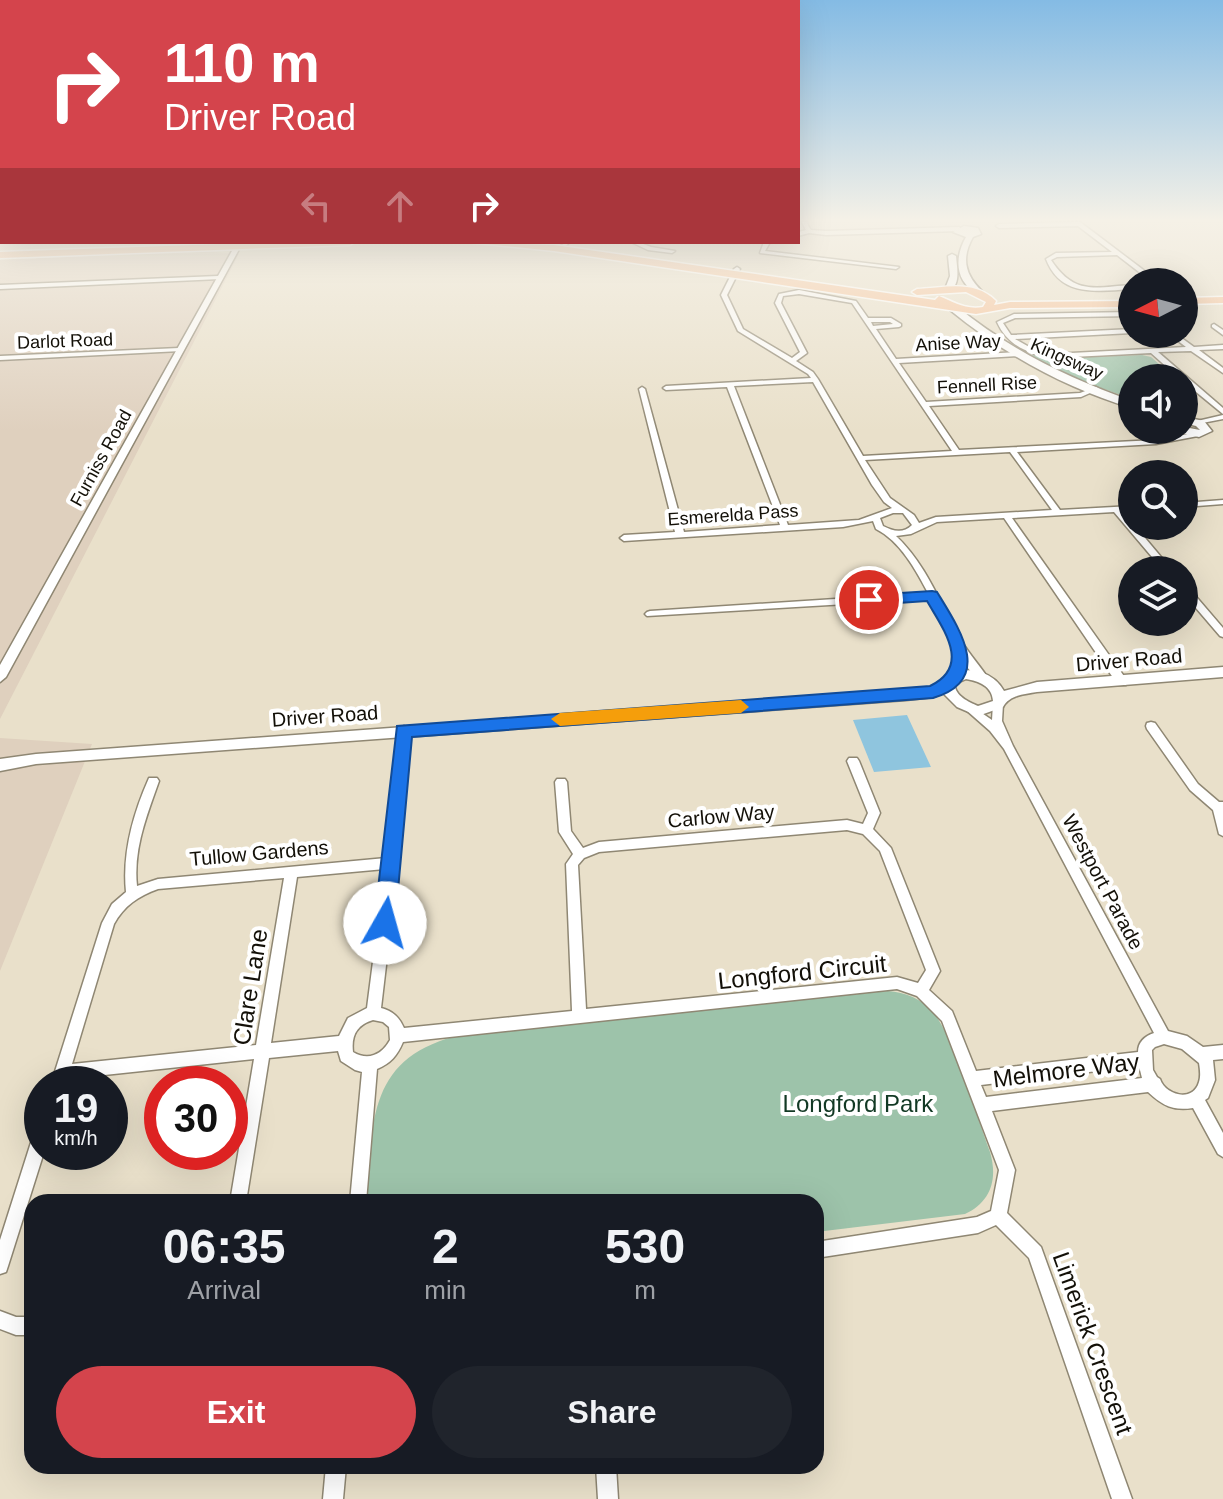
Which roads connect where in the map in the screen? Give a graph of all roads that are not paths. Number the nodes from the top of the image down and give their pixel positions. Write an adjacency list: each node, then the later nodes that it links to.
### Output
1 (210, 292): 24 (street, Furniss Road)
2 (726, 292): 28 (street)
3 (848, 292): 13 (main road)
4 (943, 292): 13 (main road)
5 (981, 292): 14 (main road)
6 (985, 292): 9 (main road)
7 (1223, 292): 8 (main road)
8 (1198, 293)
9 (1118, 296)
10 (1223, 300): 11 (main road)
11 (1198, 301)
12 (1118, 304): 14 (main road)
13 (950, 306): 14 (main road); 26 (main road, Kingsway)
14 (985, 310): 26 (main road, Kingsway)
15 (1118, 314): 21 (street)
16 (867, 320): 18 (street); 18 (street); 28 (street)
17 (1214, 326): 20 (street)
18 (872, 328): 29 (street)
19 (1118, 332): 21 (street)
20 (1223, 333)
21 (1009, 337): 25 (street)
22 (1223, 347): 23 (street)
23 (1195, 349): 25 (street); 31 (street)
24 (179, 350): 27 (street, Darlot Road); 69 (street, Furniss Road)
25 (1153, 351): 30 (street)
26 (1017, 354): 29 (street, Anise Way); 36 (main road, Kingsway)
27 (0, 358)
28 (792, 361): 32 (street)
29 (897, 361): 39 (street)
30 (1168, 364)
31 (1223, 371)
32 (816, 380): 33 (street); 45 (street)
33 (730, 385): 34 (street); 56 (street)
34 (666, 388)
35 (642, 389): 59 (street)
36 (1094, 390): 38 (main road, Kingsway); 39 (street, Fennell Rise)
37 (1198, 392): 40 (street)
38 (1118, 399)
39 (926, 404): 44 (street)
40 (1221, 416): 41 (street)
41 (1198, 428)
42 (1120, 444): 43 (street)
43 (1012, 450): 44 (street); 50 (street)
44 (957, 453): 45 (street)
45 (860, 458): 46 (street)
46 (876, 485): 51 (street); 52 (street)
47 (1223, 503): 48 (street)
48 (1198, 504)
49 (1116, 509): 50 (street); 61 (street)
50 (1057, 512): 53 (street)
51 (906, 514): 52 (street, Esmerelda Pass); 54 (street); 57 (street)
52 (876, 515): 55 (street, Esmerelda Pass); 58 (street)
53 (1006, 515): 54 (street); 72 (street)
54 (955, 519): 57 (street)
55 (843, 524): 56 (street, Esmerelda Pass); 58 (street, Esmerelda Pass)
56 (785, 527): 59 (street, Esmerelda Pass)
57 (914, 528): 58 (street, Esmerelda Pass); 62 (street)
58 (885, 531): 62 (street)
59 (680, 534): 60 (street, Esmerelda Pass)
60 (624, 538)
61 (1156, 556)
62 (912, 560): 63 (street)
63 (932, 596): 65 (street); 67 (street)
64 (1198, 605): 66 (street)
65 (650, 614)
66 (1223, 634)
67 (958, 643): 70 (street); 71 (street)
68 (1223, 672): 72 (street, Driver Road)
69 (0, 677)
70 (985, 679): 71 (street); 73 (street, Driver Road); 75 (street)
71 (951, 682): 74 (street, Driver Road); 76 (street)
72 (1122, 682): 73 (street, Driver Road)
73 (1037, 687): 75 (street, Driver Road)
74 (906, 695): 76 (street, Driver Road); 78 (street, Driver Road)
75 (999, 702): 76 (street); 79 (street, Westport Parade)
76 (965, 707): 79 (street, Westport Parade)
77 (1151, 726): 86 (street)
78 (404, 730): 81 (street, Driver Road); 90 (street)
79 (1008, 746): 97 (street, Westport Parade)
80 (0, 755): 81 (street, Driver Road)
81 (36, 759): 83 (street, Driver Road)
82 (853, 761): 87 (street)
83 (0, 765)
84 (153, 781): 92 (street)
85 (561, 782): 89 (street)
86 (1221, 807): 88 (street)
87 (867, 830): 89 (street, Carlow Way); 93 (street)
88 (1223, 831)
89 (580, 854): 95 (street)
90 (392, 863): 91 (street, Tullow Gardens); 94 (street)
91 (291, 874): 92 (street, Tullow Gardens); 100 (street, Clare Lane)
92 (132, 893): 103 (street)
93 (921, 991): 95 (street, Longford Circuit); 107 (street)
94 (373, 1013): 96 (street); 98 (street)
95 (579, 1018): 96 (street, Longford Circuit)
96 (398, 1036): 104 (street)
97 (1164, 1037): 101 (street); 102 (street)
98 (343, 1043): 100 (street); 104 (street)
99 (1223, 1052): 101 (street)
100 (261, 1053): 105 (street); 113 (street, Clare Lane)
101 (1202, 1054): 106 (street)
102 (1144, 1058): 107 (street, Melmore Way); 108 (street)
103 (64, 1066)
104 (370, 1066): 114 (street)
105 (128, 1070)
106 (1219, 1078): 109 (street)
107 (972, 1079): 110 (street)
108 (1155, 1084): 109 (street); 110 (street, Melmore Way)
109 (1199, 1104): 111 (street)
110 (982, 1105): 115 (street)
111 (1223, 1149)
112 (30, 1170): 117 (street)
113 (239, 1194)
114 (359, 1194)
115 (998, 1216): 116 (street); 124 (street, Limerick Crescent)
116 (824, 1249)
117 (0, 1266)
118 (0, 1321): 119 (street)
119 (24, 1325)
120 (335, 1474): 122 (street)
121 (606, 1474): 123 (street)
122 (333, 1499)
123 (608, 1499)
124 (1122, 1499)

